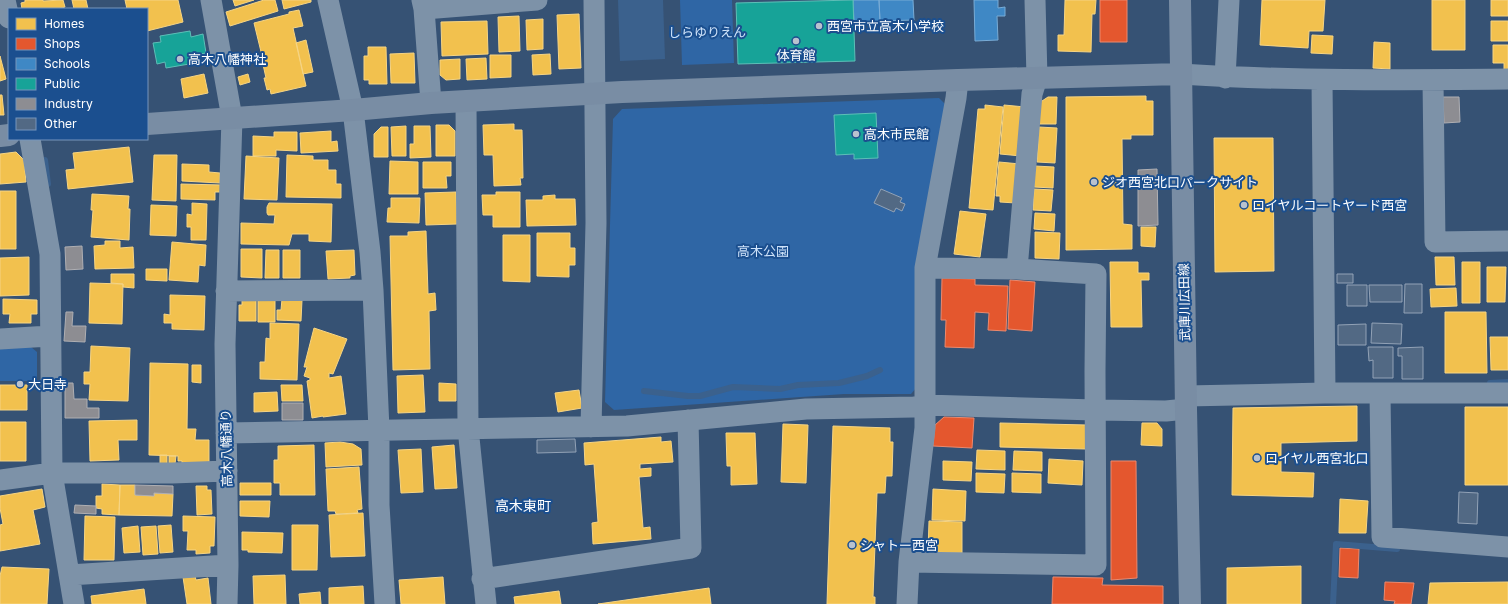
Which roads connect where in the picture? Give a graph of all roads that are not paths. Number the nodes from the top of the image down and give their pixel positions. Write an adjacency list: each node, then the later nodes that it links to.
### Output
1 (5, 0): 11 (street)
2 (211, 0): 23 (street, 高木八幡通り)
3 (328, 0): 22 (street)
4 (537, 0): 9 (street)
5 (594, 0): 19 (street)
6 (1035, 0): 13 (street)
7 (1180, 0): 12 (street, 武庫川広田線)
8 (1229, 0): 14 (street)
9 (496, 1): 10 (street)
10 (423, 5): 21 (street)
11 (8, 14)
12 (1180, 74): 13 (street); 14 (street); 36 (street, 武庫川広田線)
13 (1038, 78): 16 (street); 28 (street)
14 (1225, 78): 17 (street)
15 (1508, 79): 18 (street)
16 (958, 80): 19 (street); 27 (street)
17 (1322, 80): 18 (street); 33 (street)
18 (1433, 80): 26 (street)
19 (595, 94): 20 (street); 40 (street)
20 (466, 102): 21 (street); 41 (street)
21 (431, 103): 22 (street)
22 (353, 110): 23 (street); 29 (street)
23 (232, 118): 24 (street); 30 (street, 高木八幡通り)
24 (148, 124)
25 (30, 140): 31 (street)
26 (1508, 242)
27 (925, 268): 28 (street); 37 (street)
28 (1017, 269): 38 (street)
29 (373, 290): 30 (street); 42 (street)
30 (226, 291): 43 (street, 高木八幡通り)
31 (50, 336): 32 (street); 45 (street)
32 (0, 338)
33 (1325, 393): 34 (street); 36 (street)
34 (1380, 393): 35 (street); 47 (street)
35 (1508, 393)
36 (1186, 403): 38 (street); 57 (street, 武庫川広田線)
37 (925, 405): 38 (street); 39 (street); 48 (street)
38 (1095, 410): 48 (street)
39 (688, 420): 40 (street); 51 (street)
40 (592, 427): 41 (street)
41 (468, 428): 42 (street); 51 (street)
42 (379, 430): 43 (street); 54 (street)
43 (226, 433): 44 (street, 高木八幡通り)
44 (227, 471): 45 (street); 49 (street, 高木八幡通り)
45 (52, 473): 46 (street); 50 (street)
46 (0, 480)
47 (1508, 547)
48 (909, 562): 56 (street)
49 (228, 565): 50 (street); 53 (street, 高木八幡通り)
50 (69, 575): 52 (street)
51 (482, 579): 55 (street)
52 (74, 604)
53 (227, 604)
54 (385, 604)
55 (486, 604)
56 (907, 604)
57 (1190, 604)

